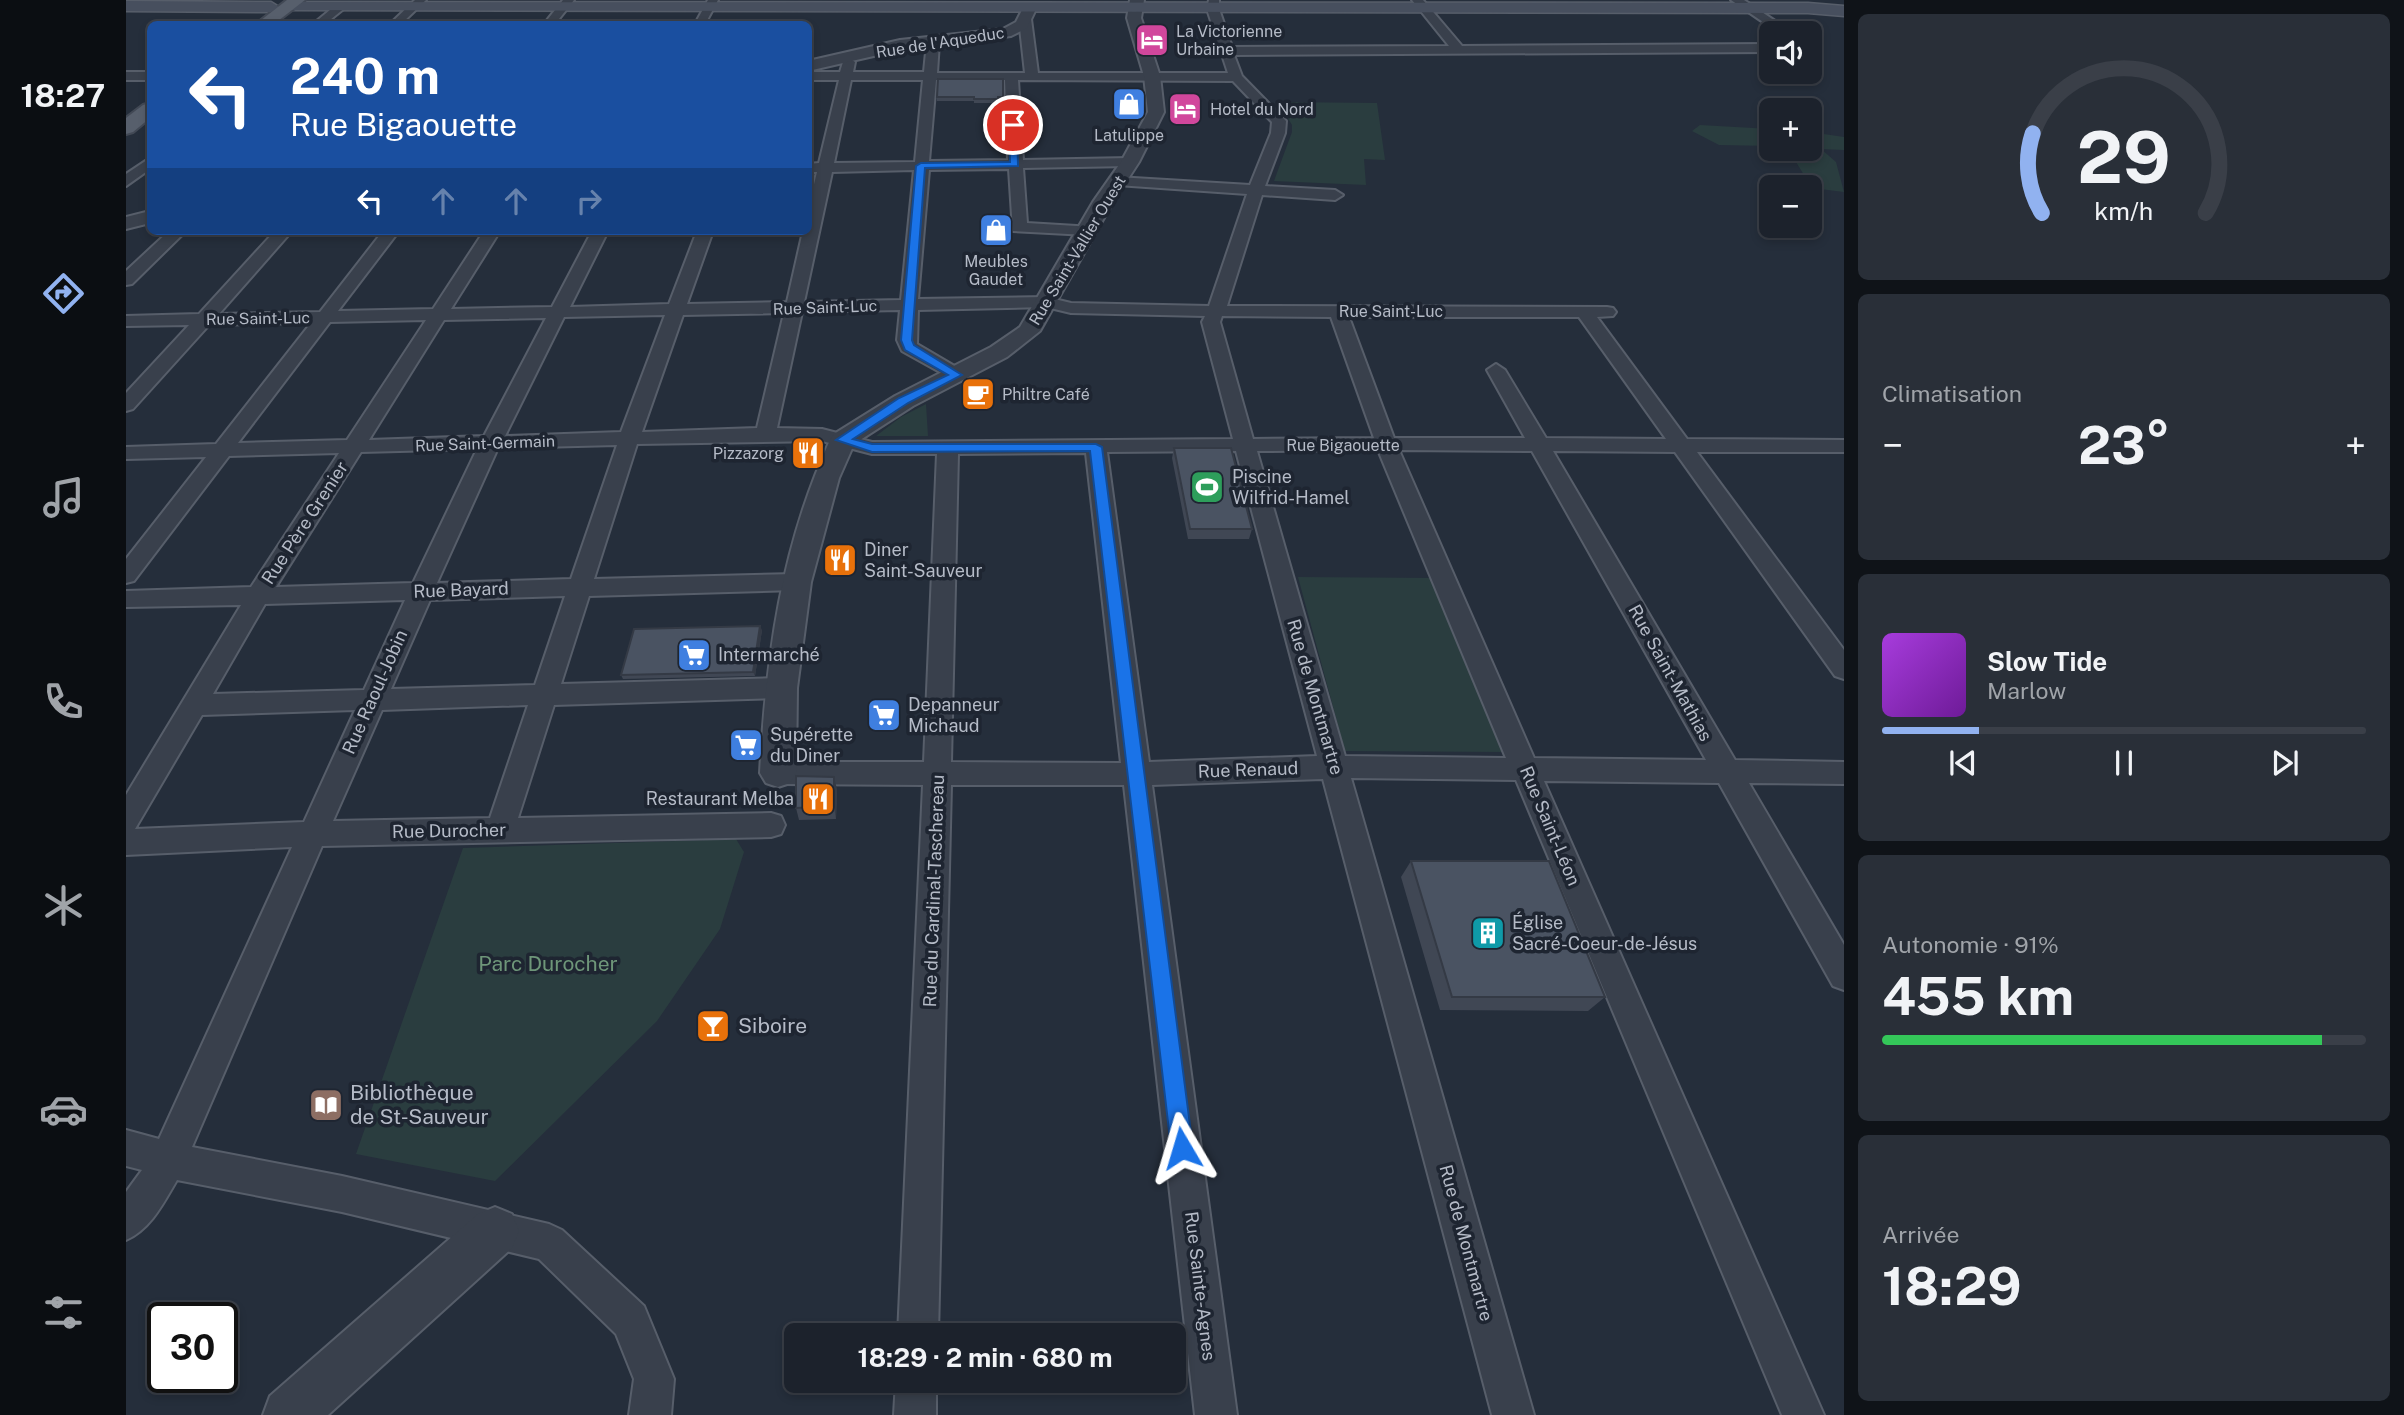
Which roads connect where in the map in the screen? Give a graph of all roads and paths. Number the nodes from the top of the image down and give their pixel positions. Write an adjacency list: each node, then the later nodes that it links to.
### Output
1 (133, 0): 10 (street)
2 (284, 3): 10 (main road); 11 (main road); 14 (main road); 15 (main road)
3 (712, 3): 5 (main road); 13 (main road); 19 (street)
4 (417, 4): 5 (main road); 11 (main road); 17 (street)
5 (566, 4): 18 (street)
6 (1136, 4): 7 (main road); 13 (main road); 34 (street, Rue Saint-Vallier Ouest)
7 (1213, 4): 8 (main road); 24 (street, Rue de Montmartre)
8 (1421, 4): 9 (main road); 23 (street)
9 (1743, 4): 12 (main road); 20 (street)
10 (126, 5)
11 (340, 7): 16 (street)
12 (1831, 8)
13 (1029, 9): 21 (street, Rue de l'Aqueduc); 33 (street)
14 (252, 21)
15 (267, 21)
16 (322, 21)
17 (398, 21)
18 (552, 21)
19 (702, 21)
20 (1769, 21)
21 (933, 43): 25 (street, Rue de l'Aqueduc); 31 (street)
22 (1759, 48): 23 (street)
23 (1459, 50): 24 (street)
24 (1225, 51): 35 (street, Rue de Montmartre)
25 (851, 57): 26 (street, Rue de l'Aqueduc); 30 (street)
26 (812, 65)
27 (126, 76): 28 (street)
28 (147, 76)
29 (812, 76): 30 (street)
30 (845, 76): 31 (street); 42 (street)
31 (930, 76): 32 (street); 41 (street)
32 (1011, 76): 33 (street); 40 (street)
33 (1032, 76): 34 (street)
34 (1152, 76): 35 (street); 38 (street, Rue Saint-Vallier Ouest)
35 (1236, 77): 46 (street, Rue de Montmartre)
36 (147, 111): 37 (main road)
37 (126, 128)
38 (1130, 162): 40 (street); 45 (street, Rue Saint-Vallier Ouest)
39 (147, 164): 44 (street)
40 (1015, 164): 41 (street); 51 (street)
41 (921, 166): 42 (street); 61 (street)
42 (816, 168): 47 (street)
43 (147, 179): 44 (street)
44 (127, 180)
45 (1117, 181): 46 (street); 51 (street, Rue Saint-Vallier Ouest)
46 (1256, 190): 48 (street); 64 (street, Rue de Montmartre)
47 (812, 193)
48 (1335, 195)
49 (147, 218): 50 (street)
50 (126, 223)
51 (1087, 230): 60 (street, Rue Saint-Vallier Ouest)
52 (173, 235): 59 (street)
53 (280, 235): 71 (street)
54 (388, 235): 70 (street)
55 (489, 235): 69 (street, Rue Père Grenier)
56 (598, 235): 66 (street, Rue Raoul-Jobin)
57 (704, 235): 63 (street)
58 (805, 235): 62 (street)
59 (126, 280)
60 (1046, 302): 61 (street, Rue Saint-Luc); 64 (street, Rue Saint-Luc); 74 (street, Rue Saint-Vallier Ouest)
61 (908, 305): 62 (street, Rue Saint-Luc); 74 (street)
62 (794, 308): 63 (street, Rue Saint-Luc); 76 (street)
63 (676, 311): 66 (street, Rue Saint-Luc); 77 (street)
64 (1214, 311): 65 (street, Rue Saint-Luc); 81 (street, Rue de Montmartre)
65 (1338, 311): 67 (street, Rue Saint-Luc); 80 (street, Rue Saint-Léon)
66 (558, 312): 69 (street, Rue Saint-Luc); 79 (street, Rue Raoul-Jobin)
67 (1584, 312): 68 (street, Rue Saint-Luc); 86 (street)
68 (1607, 312)
69 (439, 315): 70 (street, Rue Saint-Luc); 83 (street, Rue Père Grenier)
70 (323, 317): 71 (street, Rue Saint-Luc); 88 (street)
71 (204, 320): 72 (street, Rue Saint-Luc); 75 (street)
72 (126, 321)
73 (1496, 370): 82 (street, Rue Saint-Mathias)
74 (956, 375): 78 (street, Rue Saint-Vallier Ouest)
75 (126, 405)
76 (766, 434): 77 (street, Rue Saint-Germain); 78 (street, Rue Saint-Germain)
77 (629, 438): 79 (street, Rue Saint-Germain); 92 (street)
78 (843, 440): 84 (street, Rue Bigaouette); 91 (street)
79 (491, 442): 83 (street, Rue Saint-Germain); 93 (street, Rue Raoul-Jobin)
80 (1386, 444): 81 (street, Rue Bigaouette); 82 (street, Rue Bigaouette); 102 (street, Rue Saint-Léon)
81 (1244, 445): 85 (street, Rue Bigaouette); 101 (street, Rue de Montmartre)
82 (1541, 445): 86 (street, Rue Bigaouette); 103 (street, Rue Saint-Mathias)
83 (354, 447): 88 (street, Rue Saint-Germain); 94 (street, Rue Père Grenier)
84 (948, 447): 85 (street, Rue Bigaouette); 106 (street, Rue du Cardinal-Taschereau)
85 (1096, 447): 107 (street, Rue Sainte-Agnes)
86 (1682, 447): 87 (street, Rue Bigaouette); 96 (street)
87 (1840, 451)
88 (222, 452): 89 (street, Rue Saint-Germain); 90 (street)
89 (126, 453)
90 (126, 575)
91 (796, 582): 92 (street, Rue Bayard); 97 (street)
92 (578, 587): 93 (street, Rue Bayard); 98 (street)
93 (421, 592): 94 (street, Rue Bayard); 99 (street, Rue Raoul-Jobin)
94 (258, 596): 95 (street, Rue Bayard); 100 (street, Rue Père Grenier)
95 (126, 599)
96 (1844, 669)
97 (781, 688): 98 (street); 105 (street)
98 (543, 696): 99 (street); 110 (street)
99 (371, 699): 100 (street); 111 (street, Rue Raoul-Jobin)
100 (194, 705): 108 (street, Rue Père Grenier)
101 (1336, 767): 102 (street, Rue Renaud); 107 (street, Rue Renaud); 124 (street, Rue de Montmartre)
102 (1525, 768): 103 (street, Rue Renaud); 125 (street, Rue Saint-Léon)
103 (1725, 772): 104 (street, Rue Renaud); 113 (street, Rue Saint-Mathias)
104 (1844, 773)
105 (778, 774): 106 (street, Rue Renaud)
106 (938, 774): 107 (street, Rue Renaud); 118 (street, Rue du Cardinal-Taschereau)
107 (1135, 774): 123 (street, Rue Sainte-Agnes)
108 (126, 820)
109 (771, 825): 110 (street, Rue Durocher)
110 (500, 830): 111 (street, Rue Durocher)
111 (312, 834): 112 (street, Rue Durocher); 115 (street, Rue Raoul-Jobin)
112 (126, 842)
113 (1844, 975)
114 (126, 1148): 115 (street)
115 (168, 1160): 116 (street, Rue Raoul-Jobin); 117 (street)
116 (126, 1221)
117 (495, 1231): 120 (street); 121 (street)
118 (918, 1323)
119 (916, 1393): 122 (street)
120 (289, 1415)
121 (650, 1415)
122 (915, 1415)
123 (1216, 1415)
124 (1513, 1415)
125 (1803, 1415)

